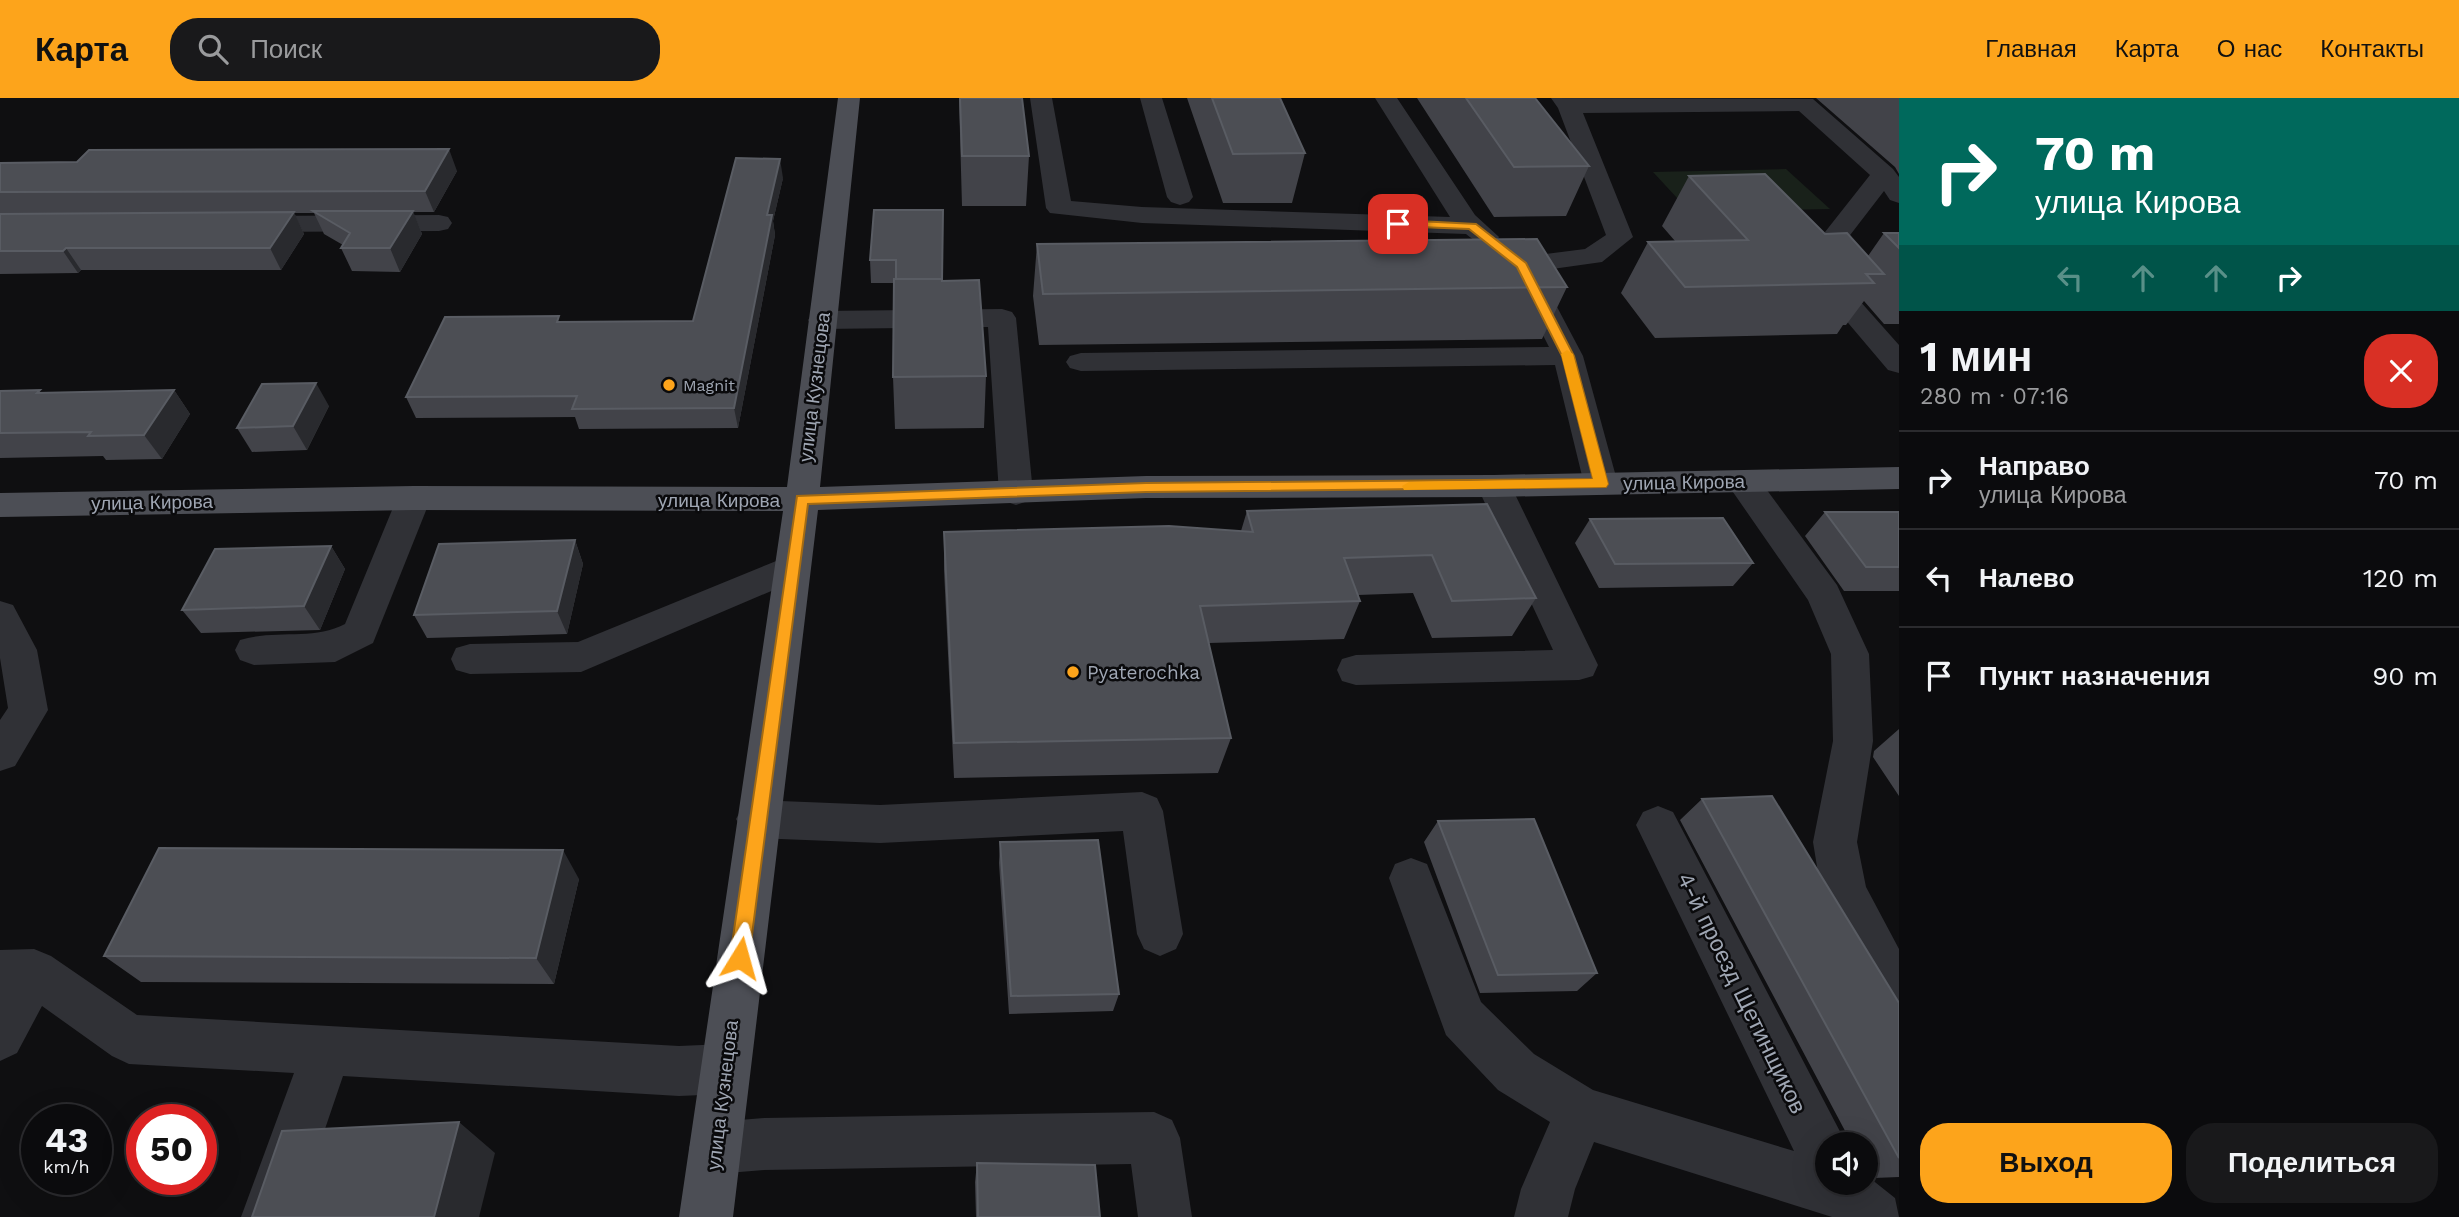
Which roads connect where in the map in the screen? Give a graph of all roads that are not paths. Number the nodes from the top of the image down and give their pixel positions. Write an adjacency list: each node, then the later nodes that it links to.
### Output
1 (849, 98): 16 (main road, улица Кузнецова)
2 (1041, 98): 11 (street)
3 (1151, 98): 8 (street)
4 (1386, 98): 11 (street)
5 (1565, 102): 6 (street); 13 (street)
6 (1884, 174): 7 (street); 15 (street)
7 (1899, 195)
8 (1180, 197)
9 (439, 223): 10 (street)
10 (219, 224)
11 (1472, 226): 13 (street)
12 (1899, 263): 15 (street)
13 (1522, 265): 14 (street); 17 (street)
14 (1625, 265)
15 (1813, 265): 19 (street)
16 (822, 320): 24 (street); 26 (main road, улица Кузнецова)
17 (1568, 356): 18 (street); 22 (street)
18 (1081, 362)
19 (1899, 364)
20 (1899, 478): 21 (main road, улица Кирова)
21 (1743, 482): 22 (main road, улица Кирова); 39 (street)
22 (1601, 484): 23 (main road, улица Кирова)
23 (1494, 486): 24 (main road, улица Кирова); 32 (street)
24 (1016, 493): 26 (main road, улица Кирова)
25 (414, 498): 26 (main road, улица Кирова); 27 (main road, улица Кирова); 30 (street)
26 (802, 499): 28 (main road, улица Кузнецова)
27 (0, 505)
28 (791, 568): 31 (street); 34 (main road, улица Кузнецова)
29 (0, 615): 33 (street)
30 (254, 650)
31 (470, 659)
32 (1356, 670)
33 (0, 754)
34 (758, 819): 37 (street); 42 (main road, улица Кузнецова)
35 (1658, 825): 44 (street, 4-й проезд Щетинщиков)
36 (1411, 878): 43 (street)
37 (1160, 934)
38 (17, 972): 40 (street); 41 (street)
39 (1895, 983)
40 (0, 1035)
41 (328, 1049): 42 (street); 47 (street)
42 (725, 1069): 45 (main road, улица Кузнецова)
43 (1581, 1112): 46 (street); 50 (street)
44 (1817, 1132)
45 (715, 1148): 48 (main road, улица Кузнецова); 49 (street)
46 (1815, 1180)
47 (268, 1217)
48 (706, 1217)
49 (1165, 1217)
50 (1541, 1217)

